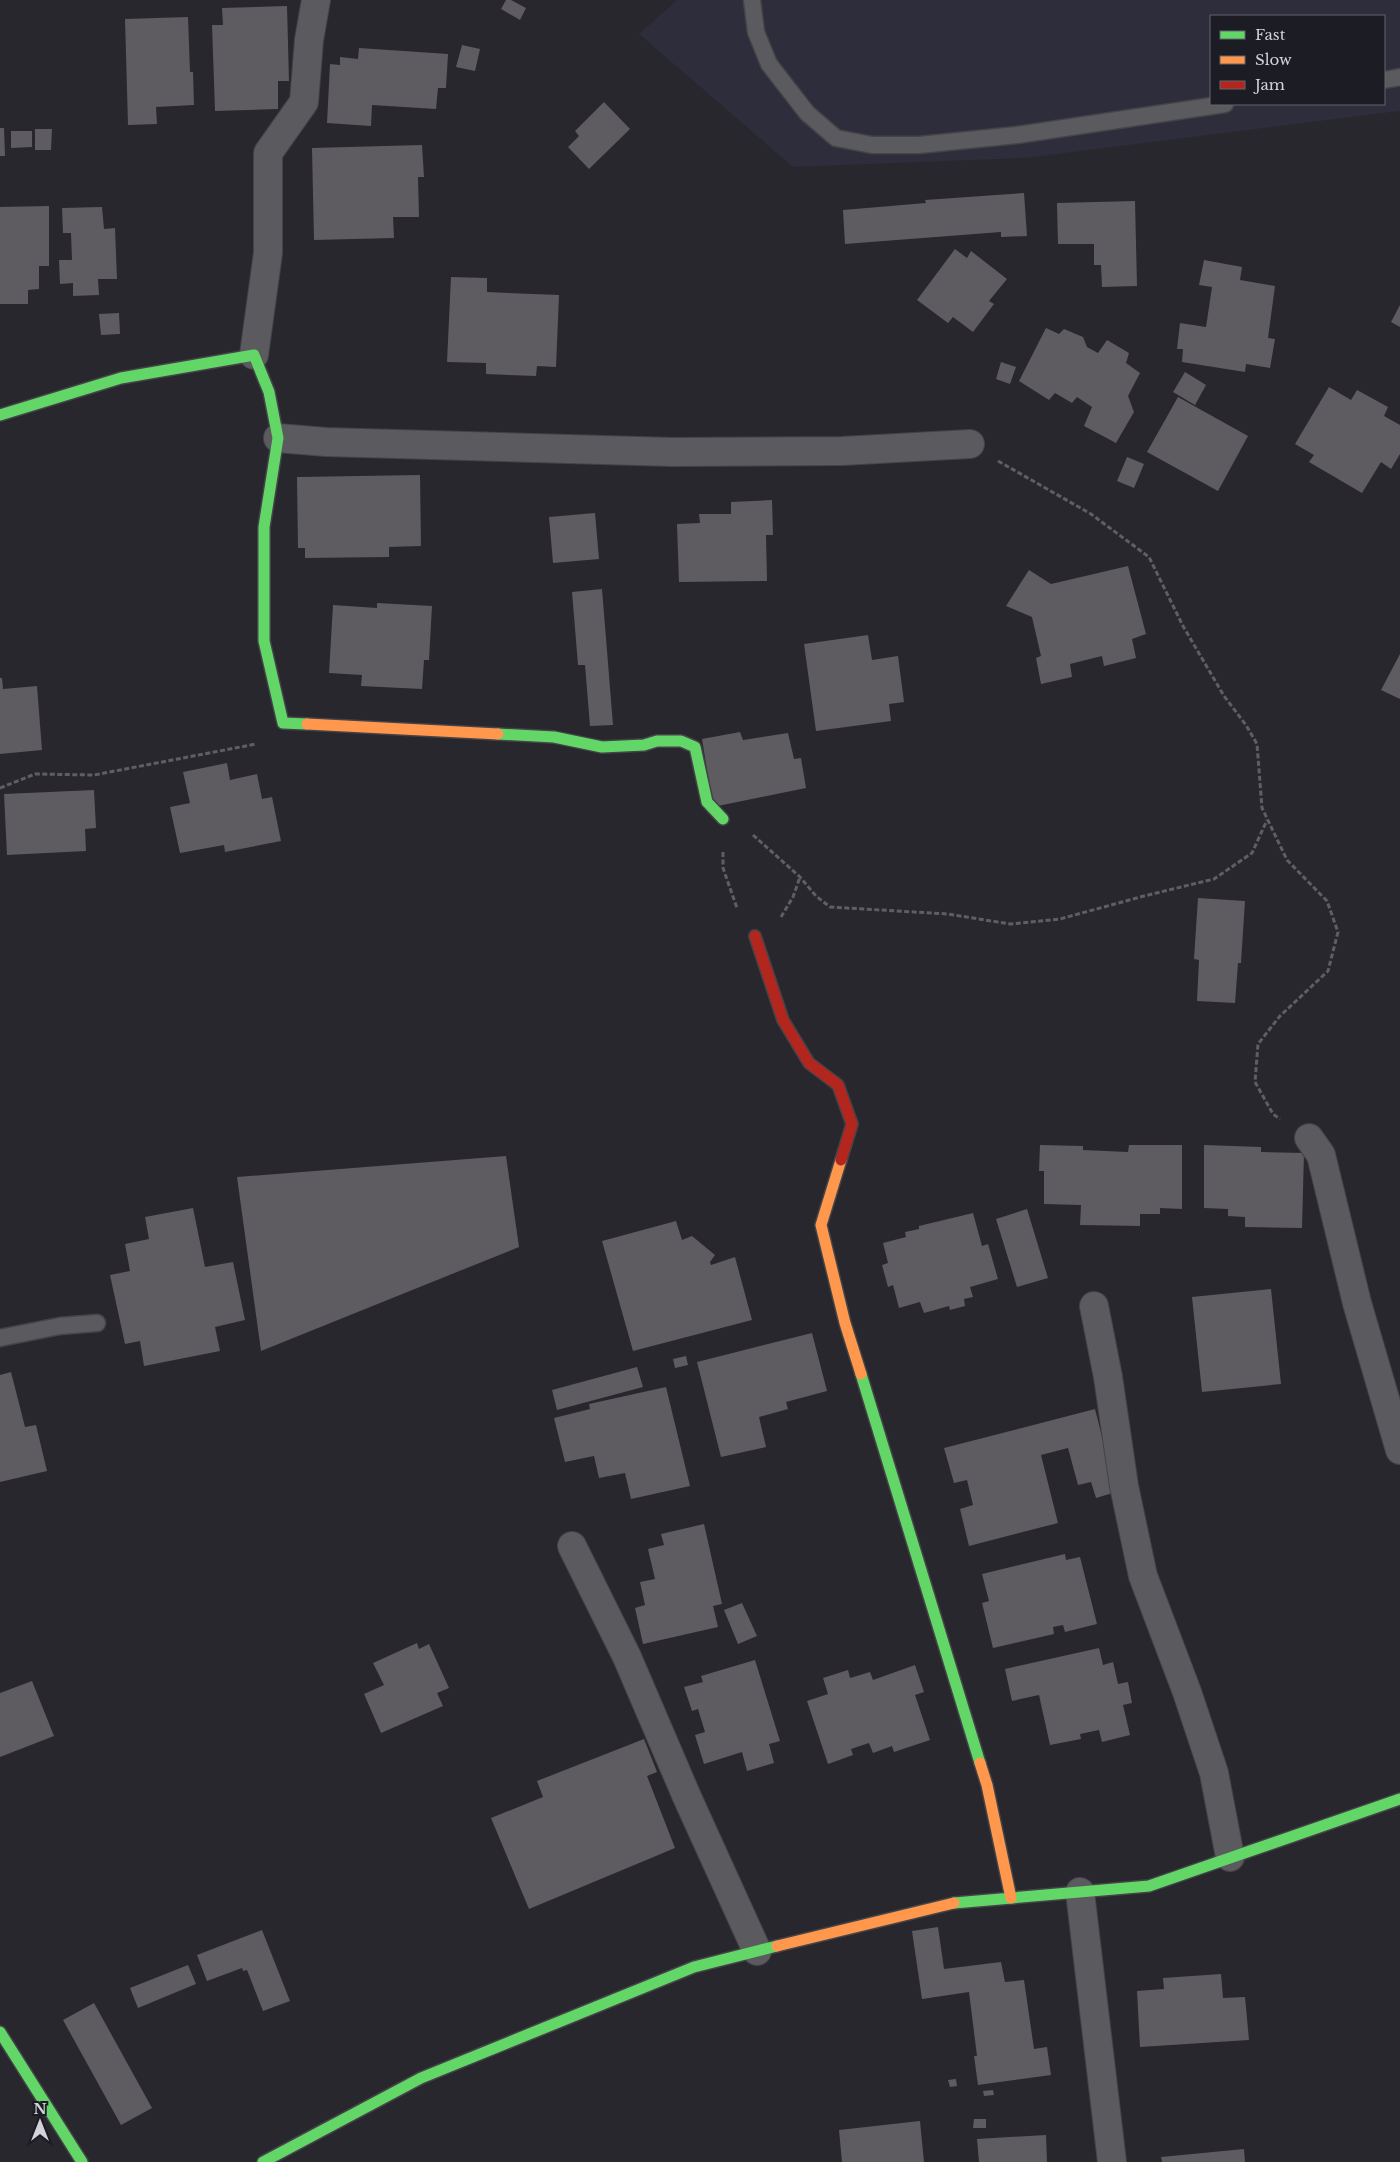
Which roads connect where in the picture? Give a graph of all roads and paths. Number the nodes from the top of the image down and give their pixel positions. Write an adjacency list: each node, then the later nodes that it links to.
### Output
1 (316, 0): 6 (street)
2 (752, 0): 5 (lane)
3 (1400, 77): 4 (lane)
4 (1385, 80)
5 (1218, 105)
6 (254, 355): 7 (street); 8 (street)
7 (0, 416)
8 (278, 438): 9 (street); 10 (street)
9 (970, 444): 13 (path)
10 (283, 723): 11 (path); 12 (street)
11 (0, 788)
12 (723, 819): 14 (path); 15 (path)
13 (1268, 820): 14 (path); 16 (path)
14 (800, 877): 15 (path)
15 (755, 936): 25 (street)
16 (1309, 1138): 20 (street)
17 (1094, 1306): 23 (street)
18 (97, 1323): 19 (lane)
19 (0, 1338)
20 (1400, 1450)
21 (572, 1546): 26 (street)
22 (1400, 1799): 23 (street)
23 (1230, 1857): 24 (street)
24 (1080, 1892): 25 (street); 30 (street)
25 (1011, 1898): 26 (street)
26 (757, 1951): 29 (street)
27 (0, 2032): 28 (street)
28 (82, 2162)
29 (263, 2162)
30 (1112, 2162)

